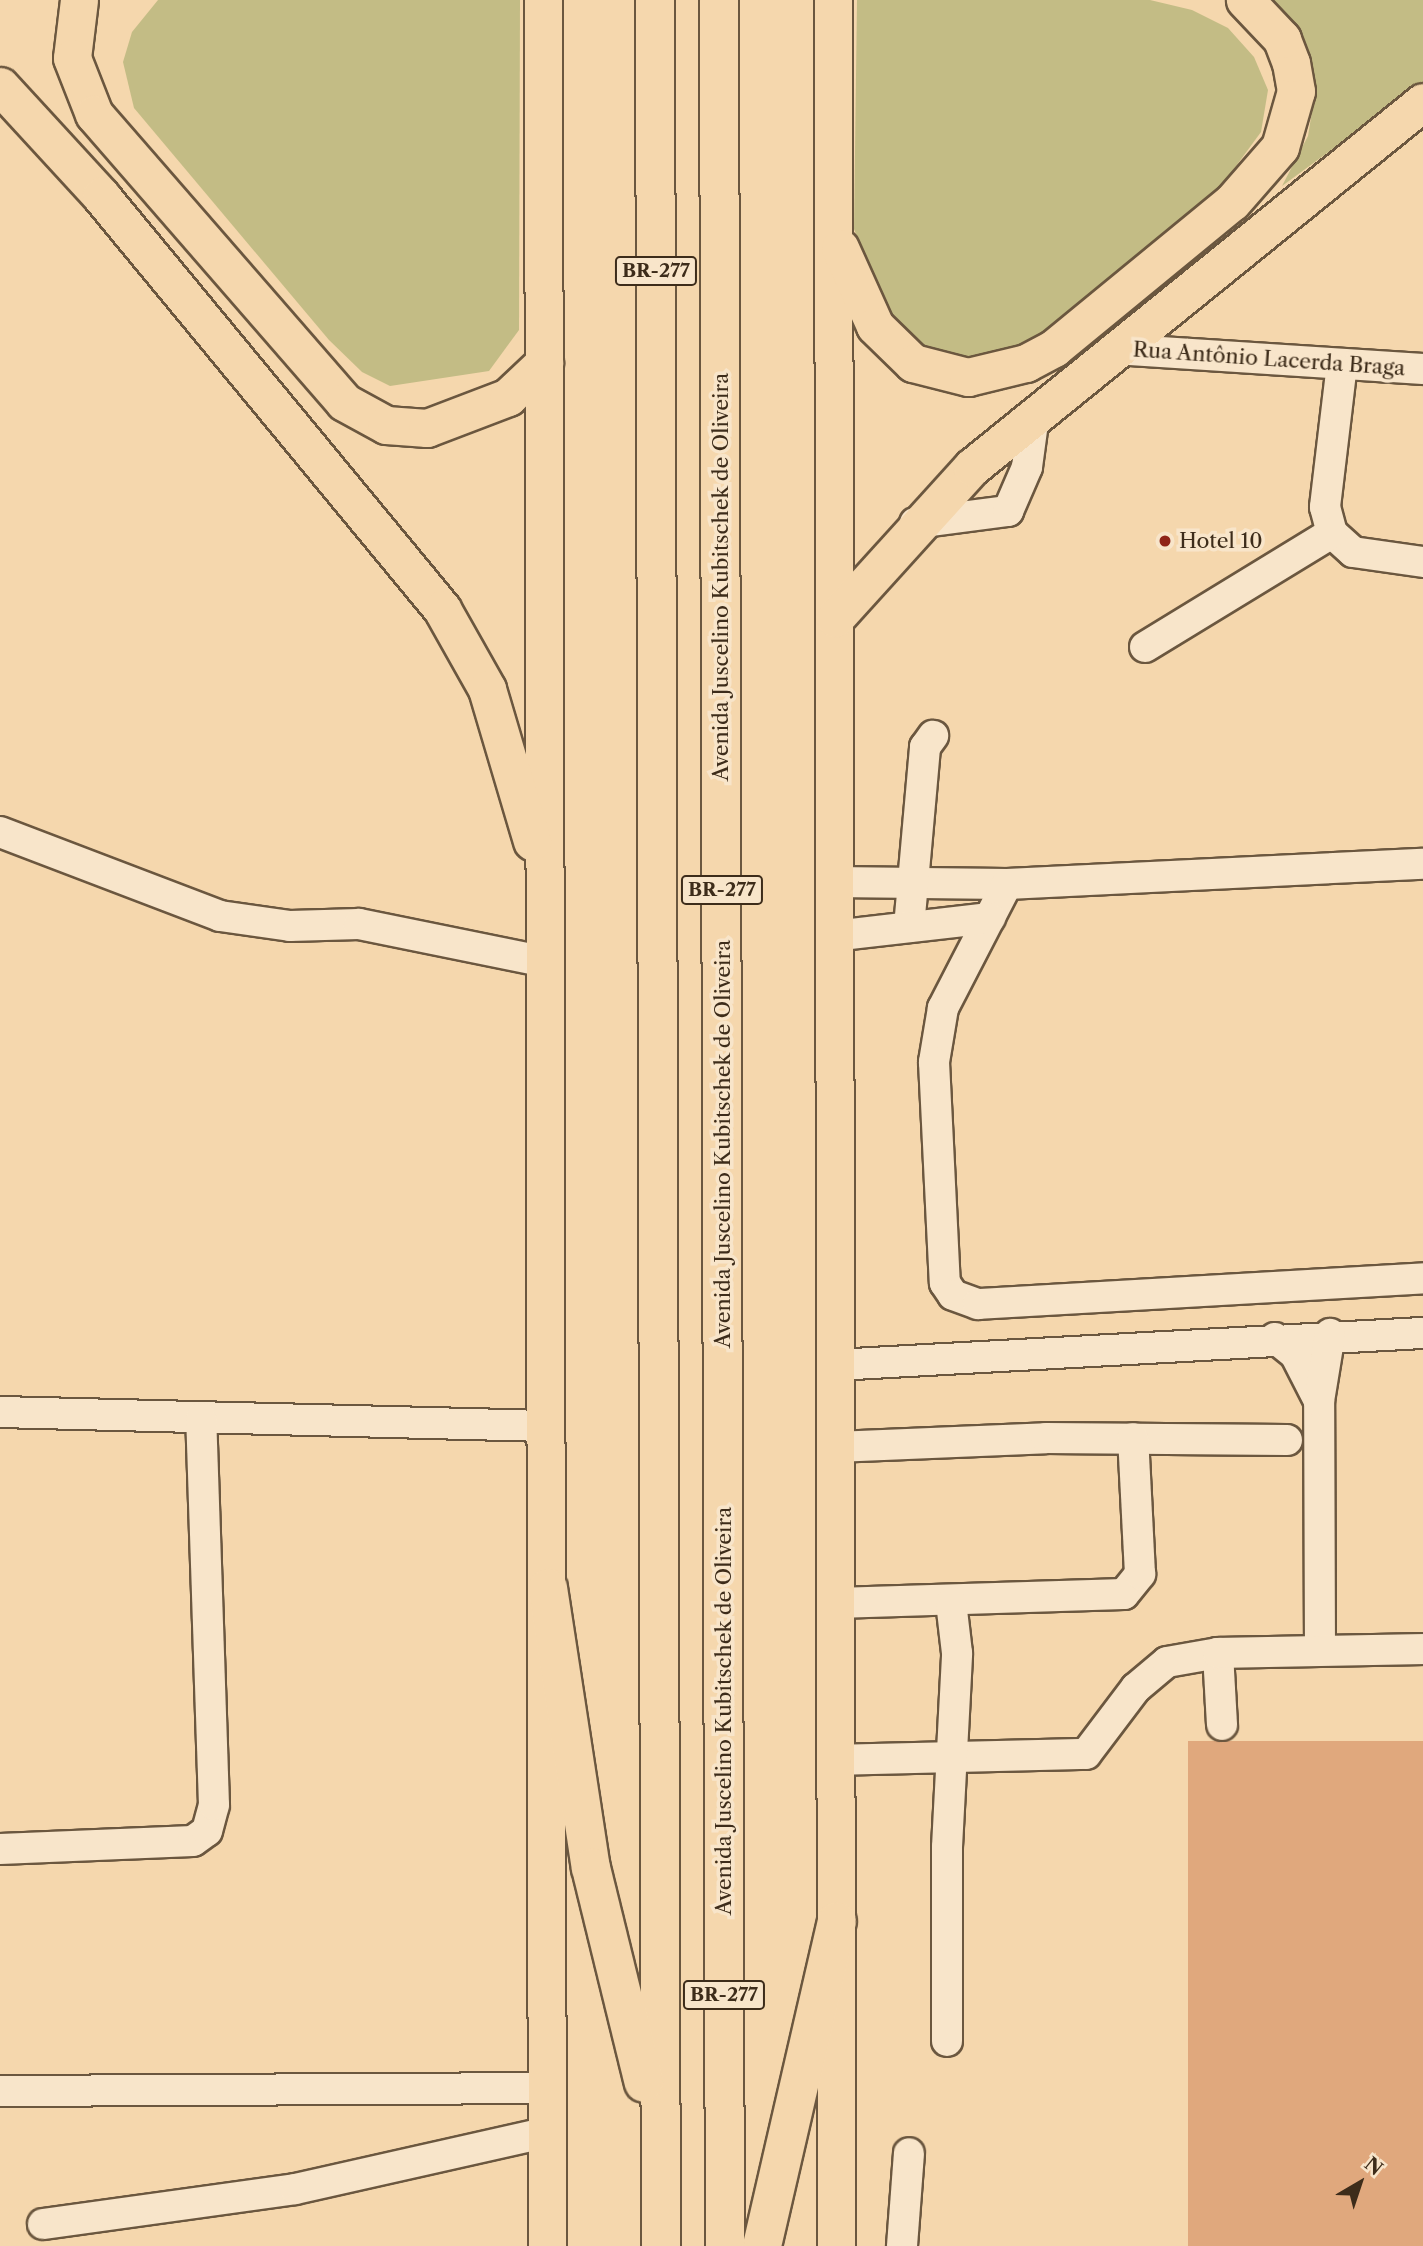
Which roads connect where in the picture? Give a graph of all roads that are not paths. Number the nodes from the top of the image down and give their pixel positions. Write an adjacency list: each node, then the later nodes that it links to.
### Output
1 (79, 0): 14 (main road)
2 (543, 0): 11 (main road)
3 (655, 0): 61 (highway, BR-277)
4 (719, 0): 65 (highway, Avenida Juscelino Kubitschek de Oliveira / BR-277)
5 (833, 0): 9 (main road)
6 (1245, 0): 9 (main road)
7 (4, 90): 28 (main road)
8 (1423, 102): 10 (main road)
9 (832, 228): 20 (main road)
10 (1114, 349): 12 (street, Rua Antônio Lacerda Braga); 15 (main road)
11 (544, 363): 14 (main road); 16 (main road)
12 (1342, 364): 13 (street, Rua Antônio Lacerda Braga); 18 (street)
13 (1423, 369)
14 (499, 402): 16 (main road)
15 (1034, 415): 17 (main road); 17 (street)
16 (544, 434): 28 (main road)
17 (915, 523): 20 (main road)
18 (1332, 533): 19 (street); 21 (street)
19 (1423, 562)
20 (835, 618): 25 (main road)
21 (1145, 647)
22 (933, 736): 26 (street)
23 (0, 832): 32 (street)
24 (1423, 864): 27 (street)
25 (834, 883): 26 (street); 31 (main road)
26 (908, 884): 27 (street); 30 (street)
27 (1007, 884): 29 (street)
28 (546, 893): 32 (main road)
29 (990, 918): 30 (street); 33 (street)
30 (909, 927): 31 (street)
31 (834, 936): 37 (main road)
32 (546, 962): 41 (main road)
33 (1423, 1278)
34 (1423, 1333): 35 (street)
35 (1330, 1334): 36 (street); 38 (street)
36 (1275, 1338): 37 (street); 38 (street)
37 (835, 1365): 44 (main road)
38 (1319, 1401): 49 (street)
39 (0, 1412): 40 (street)
40 (201, 1418): 41 (street); 54 (street)
41 (547, 1426): 45 (main road)
42 (1133, 1438): 43 (street); 44 (street); 46 (street)
43 (1287, 1440)
44 (835, 1447): 47 (main road)
45 (548, 1588): 57 (main road); 61 (highway)
46 (951, 1602): 47 (street); 53 (street)
47 (836, 1603): 52 (main road)
48 (1423, 1649): 49 (street)
49 (1320, 1650): 50 (street)
50 (1218, 1654): 51 (street); 53 (street)
51 (1222, 1725)
52 (836, 1760): 53 (street); 55 (main road)
53 (953, 1761): 56 (street)
54 (0, 1849)
55 (837, 1922): 66 (highway); 67 (main road)
56 (947, 2041)
57 (548, 2088): 58 (street); 59 (main road)
58 (0, 2091)
59 (548, 2132): 62 (street); 63 (main road)
60 (909, 2153): 68 (street)
61 (661, 2187): 64 (highway, BR-277)
62 (43, 2224)
63 (547, 2246)
64 (661, 2246)
65 (725, 2246)
66 (762, 2246)
67 (836, 2246)
68 (902, 2246)

